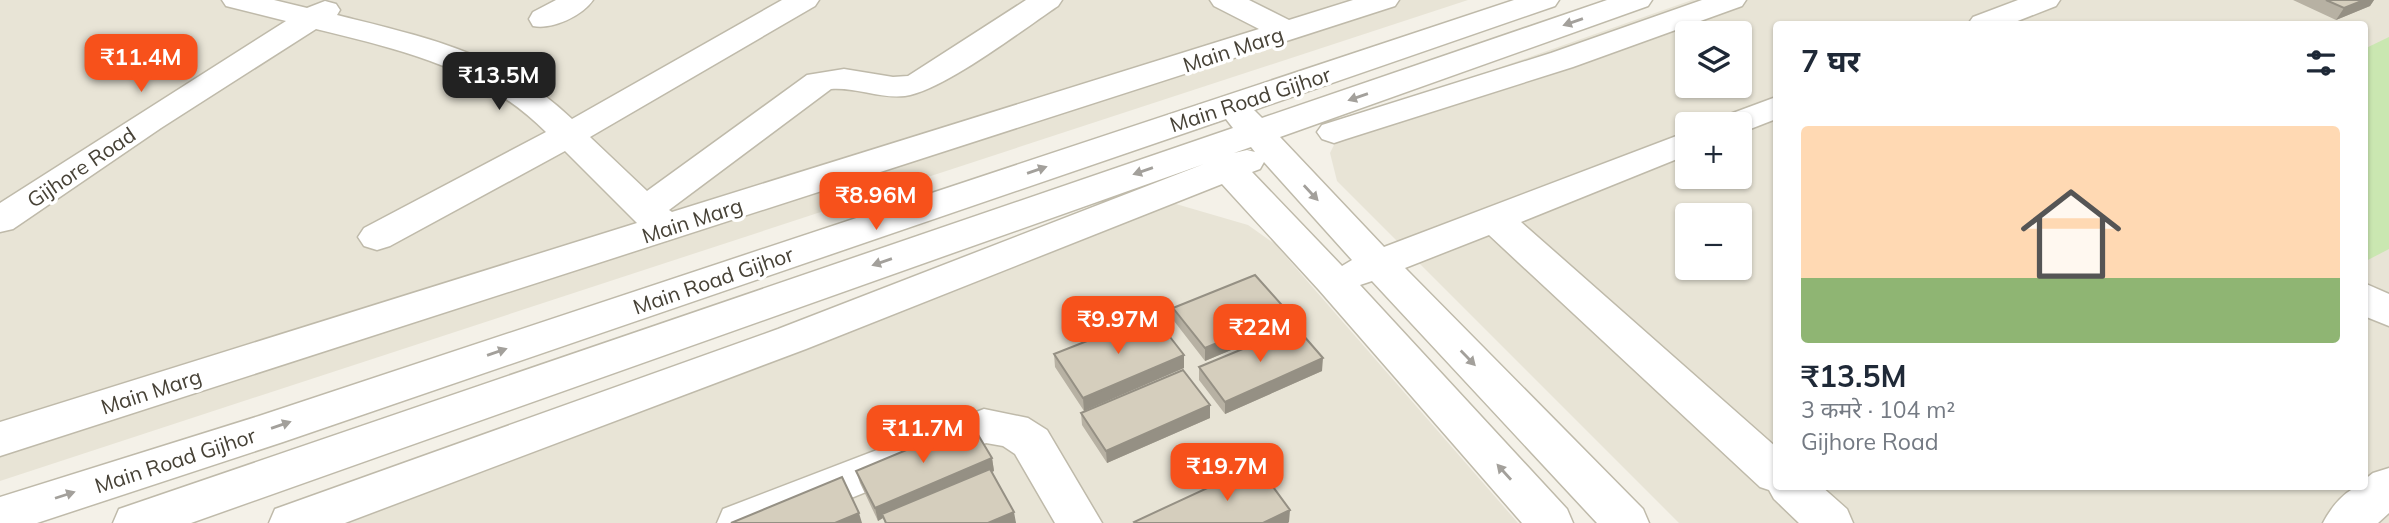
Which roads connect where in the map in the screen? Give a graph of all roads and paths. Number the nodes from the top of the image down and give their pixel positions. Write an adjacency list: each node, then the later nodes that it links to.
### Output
1 (237, 0): 11 (street)
2 (578, 0): 12 (street)
3 (804, 0): 19 (street)
4 (1047, 0): 23 (street)
5 (1225, 0): 14 (street)
6 (1384, 0): 14 (street, Main Marg)
7 (1544, 0): 17 (street, Main Road Gijhor)
8 (1637, 0): 17 (street, Main Road Gijhor, one-way to 17)
9 (1731, 0): 17 (street)
10 (2045, 0): 13 (street)
11 (326, 9): 19 (street); 25 (street, Gijhore Road)
12 (544, 19)
13 (1992, 21)
14 (1287, 32): 18 (street, Main Marg)
15 (1773, 108): 16 (street)
16 (1752, 117)
17 (1254, 130): 20 (street, Main Road Gijhor); 27 (street, one-way to 27)
18 (964, 134): 22 (street); 23 (street, Main Marg)
19 (568, 135): 23 (street); 26 (street)
20 (1207, 145): 22 (street, Main Road Gijhor, one-way to 20); 28 (street); 35 (street, Main Road Gijhor, one-way to 35); 38 (street)
21 (1675, 148): 24 (street)
22 (1000, 183): 36 (street, Main Road Gijhor, one-way to 22)
23 (656, 219): 31 (street, Main Marg)
24 (1496, 219): 27 (street); 32 (street)
25 (0, 220)
26 (377, 237)
27 (1379, 265): 28 (street); 42 (street, one-way to 42)
28 (1333, 280): 41 (street, one-way to 28)
29 (2368, 299): 30 (street)
30 (2389, 312)
31 (0, 439)
32 (1773, 471)
33 (2389, 486): 44 (street)
34 (1794, 490): 43 (street)
35 (182, 515): 37 (street, Main Road Gijhor)
36 (0, 516)
37 (136, 523)
38 (292, 523)
39 (740, 523): 40 (street)
40 (1079, 523)
41 (1550, 523)
42 (1626, 523)
43 (1830, 523)
44 (2346, 523)

